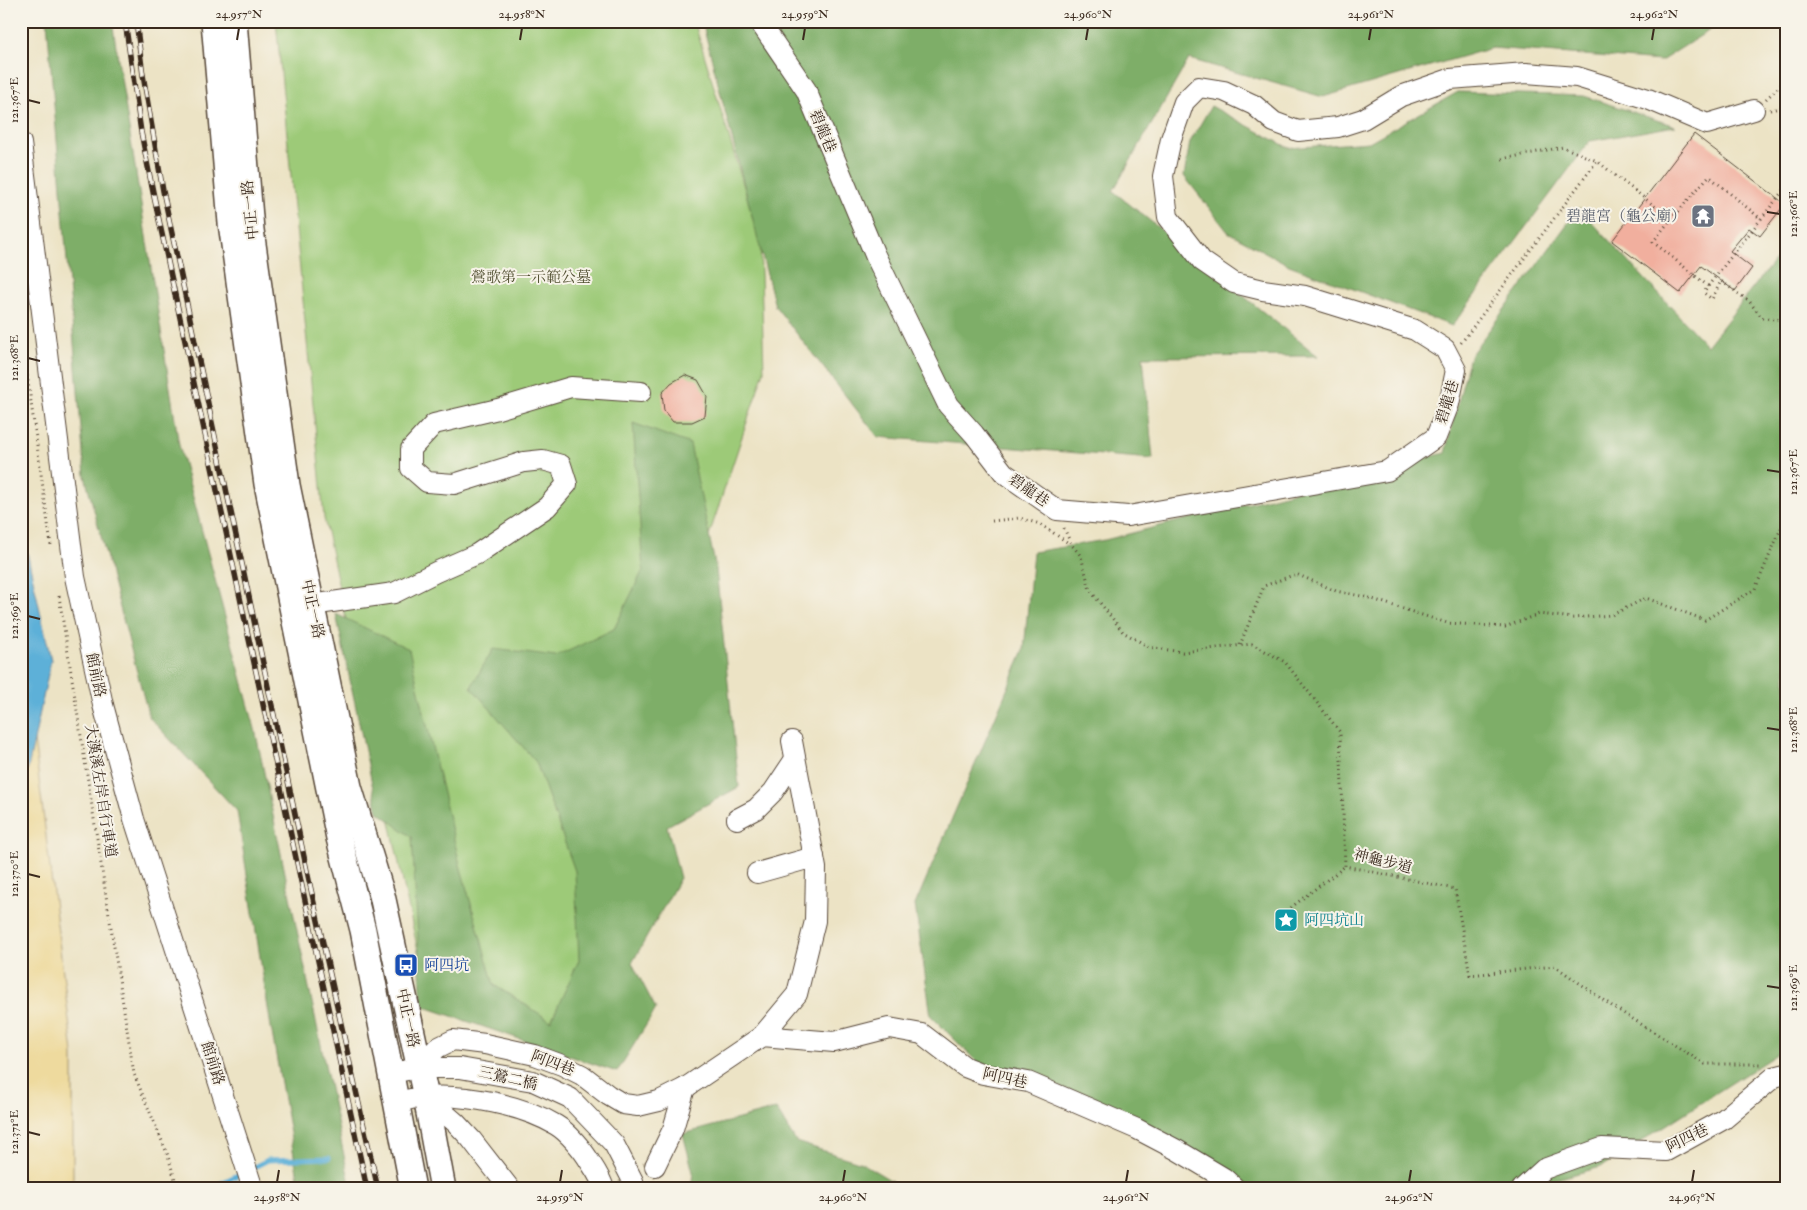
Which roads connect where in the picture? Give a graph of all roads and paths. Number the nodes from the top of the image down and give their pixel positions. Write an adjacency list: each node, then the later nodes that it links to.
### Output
1 (214, 21): 23 (main road, 中正一路)
2 (234, 21): 23 (main road, 中正一路)
3 (759, 21): 17 (street, 碧龍巷)
4 (1786, 80): 5 (path)
5 (1754, 110): 15 (street, 碧龍巷)
6 (21, 143): 40 (street, 館前路)
7 (1502, 159): 8 (path)
8 (1597, 161): 10 (path); 15 (path)
9 (1786, 187): 11 (path)
10 (1671, 219): 11 (path); 12 (path)
11 (1761, 219): 12 (path)
12 (1708, 286): 13 (path)
13 (1786, 325)
14 (21, 331): 21 (path)
15 (1449, 357): 17 (street, 碧龍巷)
16 (641, 392): 23 (street)
17 (1057, 510): 20 (path, 神龜步道)
18 (1786, 517): 24 (path)
19 (992, 522): 20 (path)
20 (1071, 544): 24 (path, 神龜步道)
21 (51, 548)
22 (58, 587): 39 (path, 大漢溪左岸自行車道)
23 (302, 606): 32 (main road, 中正一路); 33 (main road, 中正一路)
24 (1240, 646): 27 (path, 神龜步道)
25 (737, 819): 26 (street, 阿四巷)
26 (814, 857): 28 (street); 30 (street, 阿四巷)
27 (1345, 866): 29 (path); 31 (path, 神龜步道)
28 (757, 873)
29 (1276, 921)
30 (762, 1036): 35 (street, 阿四巷); 46 (street, 阿四巷)
31 (1768, 1064)
32 (419, 1068): 33 (street, 三鶯二橋); 35 (street, 阿四巷); 36 (main road, 中正一路); 45 (street, 三鶯二橋)
33 (391, 1073): 37 (main road, 中正一路)
34 (1786, 1074): 47 (street, 阿四巷)
35 (685, 1088): 38 (street)
36 (426, 1097): 37 (street, 三鶯二橋); 42 (main road, 中正一路); 43 (street); 44 (street, 三鶯二橋)
37 (397, 1102): 41 (main road, 中正一路)
38 (655, 1166)
39 (178, 1189)
40 (253, 1189)
41 (413, 1189)
42 (443, 1189)
43 (510, 1189)
44 (604, 1189)
45 (634, 1189)
46 (1236, 1189)
47 (1522, 1189)

